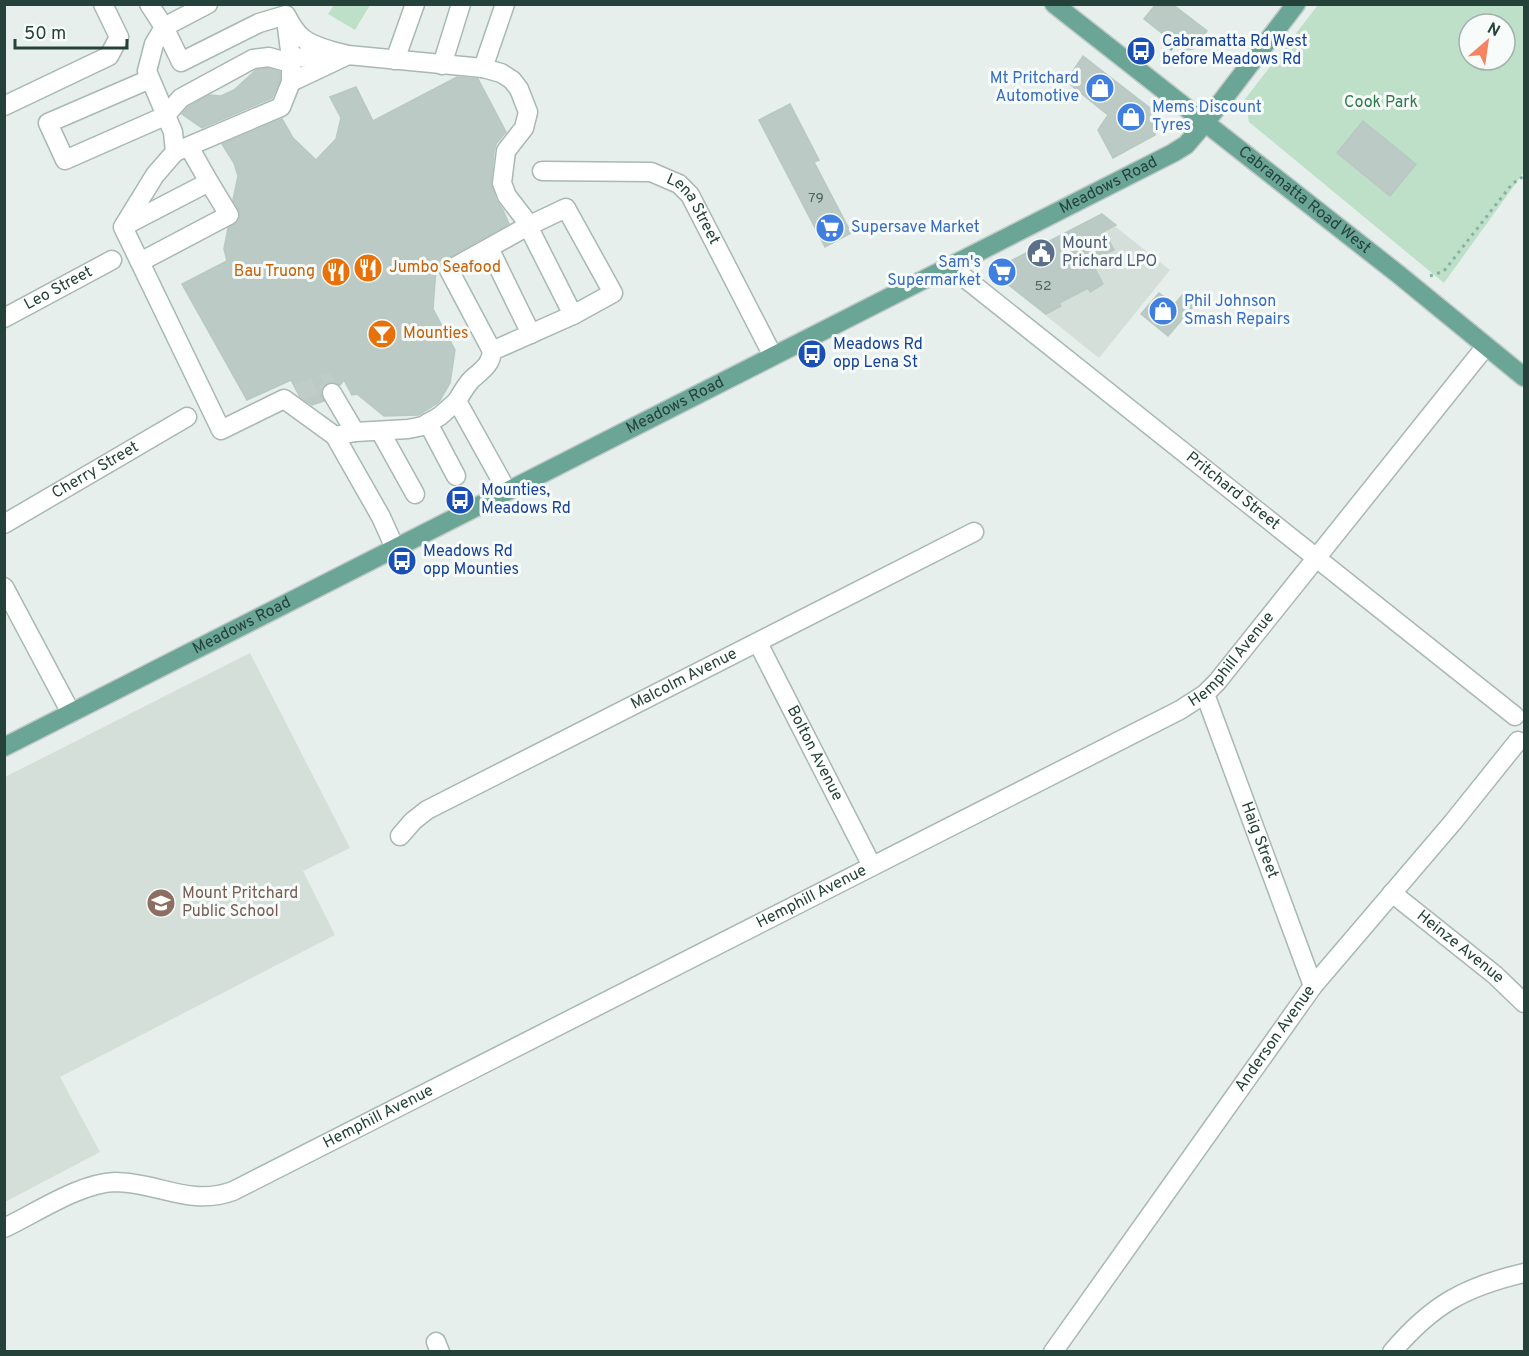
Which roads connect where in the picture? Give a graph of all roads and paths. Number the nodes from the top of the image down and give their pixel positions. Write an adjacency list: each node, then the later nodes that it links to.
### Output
1 (103, 4): 20 (street)
2 (149, 4): 10 (street)
3 (208, 4): 10 (street)
4 (415, 4): 14 (street)
5 (461, 4): 16 (street)
6 (505, 4): 17 (street)
7 (1054, 4): 22 (main road, Cabramatta Road West)
8 (1296, 4): 22 (main road, Meadows Road)
9 (277, 10): 10 (street); 12 (street); 13 (street)
10 (164, 27): 18 (street)
11 (1175, 44): 15 (path)
12 (340, 53): 13 (street); 14 (street); 19 (street)
13 (287, 60): 19 (street); 21 (street)
14 (395, 60): 16 (street)
15 (1161, 62)
16 (442, 65): 17 (street)
17 (483, 68): 27 (street)
18 (150, 79): 21 (street); 21 (street)
19 (291, 82): 23 (street)
20 (4, 106)
21 (165, 116): 23 (street)
22 (1205, 123): 32 (main road, Meadows Road); 37 (main road, Cabramatta Road West)
23 (182, 149): 26 (street); 28 (street)
24 (542, 171): 39 (street, Lena Street)
25 (1524, 176): 33 (path)
26 (208, 182): 28 (street); 31 (street)
27 (528, 226): 29 (street); 34 (street); 34 (street)
28 (123, 227): 31 (street)
29 (489, 248): 36 (street); 38 (street)
30 (112, 260): 35 (street, Leo Street)
31 (140, 262): 47 (street)
32 (951, 267): 39 (main road, Meadows Road); 54 (street, Pritchard Street)
33 (1430, 276)
34 (573, 315): 36 (street)
35 (4, 318)
36 (531, 333): 38 (street)
37 (1486, 346): 40 (main road, Cabramatta Road West); 54 (street, Hemphill Avenue)
38 (492, 351): 42 (street)
39 (773, 356): 49 (main road, Meadows Road)
40 (1524, 377)
41 (332, 393): 46 (street)
42 (457, 401): 44 (street); 49 (street)
43 (187, 417): 51 (street, Cherry Street)
44 (428, 423): 45 (street); 48 (street)
45 (380, 431): 46 (street); 50 (street)
46 (355, 432): 47 (street)
47 (335, 436): 53 (street)
48 (456, 476)
49 (507, 491): 53 (main road, Meadows Road)
50 (415, 494)
51 (4, 524)
52 (974, 532): 56 (street, Malcolm Avenue)
53 (395, 548): 58 (main road, Meadows Road)
54 (1316, 558): 57 (street, Hemphill Avenue); 59 (street, Pritchard Street)
55 (4, 587): 58 (street)
56 (758, 642): 62 (street, Malcolm Avenue); 63 (street, Bolton Avenue)
57 (1205, 694): 63 (street, Hemphill Avenue); 65 (street, Haig Street)
58 (71, 713): 61 (main road, Meadows Road)
59 (1520, 713): 60 (street)
60 (1521, 742): 64 (street, Anderson Avenue)
61 (4, 747)
62 (400, 836)
63 (872, 866): 67 (street, Hemphill Avenue)
64 (1392, 893): 65 (street, Anderson Avenue); 66 (street, Heinze Avenue)
65 (1313, 986): 69 (street, Anderson Avenue)
66 (1524, 1003)
67 (4, 1228)
68 (1524, 1273): 70 (street)
69 (1053, 1352)
70 (1392, 1352)

